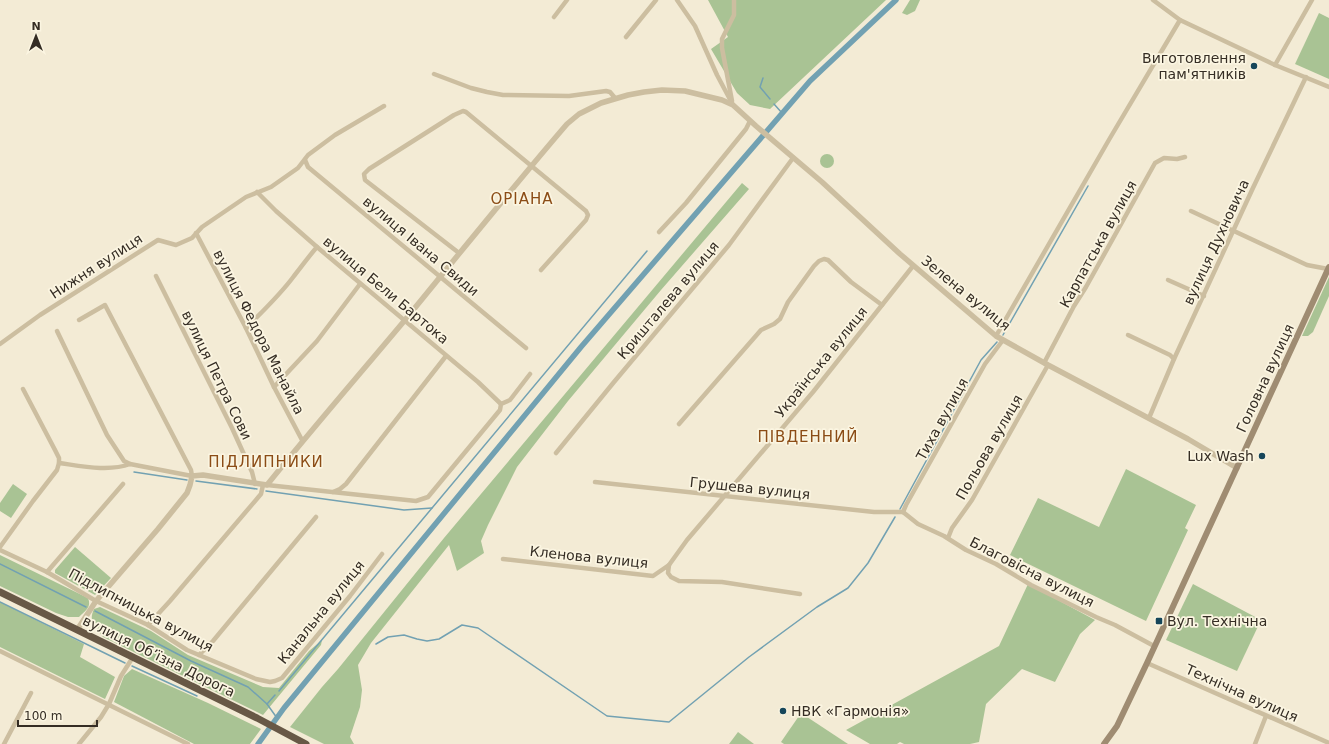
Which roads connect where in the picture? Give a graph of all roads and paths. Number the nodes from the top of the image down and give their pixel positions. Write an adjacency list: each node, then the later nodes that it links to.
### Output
1 (566, 0): 7 (street)
2 (656, 0): 9 (street)
3 (677, 0): 15 (street)
4 (734, 0): 15 (street)
5 (1153, 0): 8 (street)
6 (1312, 0): 10 (street)
7 (554, 17)
8 (1180, 20): 10 (street); 43 (street)
9 (626, 37)
10 (1275, 65): 12 (street)
11 (434, 74): 14 (street)
12 (1306, 77): 13 (street); 24 (street, вулиця Духновича)
13 (1329, 87)
14 (615, 98): 15 (street); 21 (street)
15 (733, 105): 17 (street, Зелена вулиця)
16 (384, 106): 20 (street, Нижня вулиця)
17 (750, 121): 19 (street, Зелена вулиця); 25 (street)
18 (1186, 157): 49 (street, Карпатська вулиця)
19 (793, 158): 29 (street, Зелена вулиця); 57 (street, Кришталева вулиця)
20 (305, 160): 22 (street, Нижня вулиця); 33 (street, вулиця Івана Свиди)
21 (531, 166): 28 (street); 28 (street); 31 (street)
22 (257, 192): 26 (street, Нижня вулиця); 27 (street, вулиця Бели Бартока)
23 (1191, 211): 24 (street)
24 (1234, 230): 30 (street); 36 (street, вулиця Духновича)
25 (659, 232)
26 (196, 233): 40 (street, вулиця Федора Манайла); 45 (street, Нижня вулиця)
27 (317, 247): 35 (street, вулиця Бели Бартока); 40 (street)
28 (459, 253): 33 (street)
29 (914, 266): 37 (street, Українська вулиця); 43 (street, Зелена вулиця)
30 (1329, 268): 60 (main road, Головна вулиця)
31 (541, 270)
32 (156, 276): 64 (street, вулиця Петра Сови)
33 (440, 276): 39 (street); 46 (street, вулиця Івана Свиди)
34 (1168, 280): 36 (street)
35 (360, 284): 39 (street, вулиця Бели Бартока); 51 (street)
36 (1204, 296): 48 (street, вулиця Духновича)
37 (882, 305): 55 (street); 67 (street, Українська вулиця)
38 (79, 320): 61 (street)
39 (404, 320): 47 (street, вулиця Бели Бартока); 56 (street)
40 (246, 328): 51 (street, вулиця Федора Манайла)
41 (57, 331): 59 (street)
42 (1128, 335): 48 (street)
43 (996, 336): 44 (street, Зелена вулиця)
44 (1003, 340): 49 (street, Зелена вулиця); 68 (street, Тиха вулиця)
45 (0, 344)
46 (526, 348)
47 (446, 356): 53 (street, вулиця Бели Бартока); 66 (street)
48 (1174, 359): 54 (street, вулиця Духновича)
49 (1046, 364): 54 (street, Зелена вулиця); 70 (street, Польова вулиця)
50 (530, 374): 53 (street)
51 (274, 387): 56 (street, вулиця Федора Манайла)
52 (23, 389): 58 (street)
53 (501, 404): 66 (street)
54 (1149, 418): 60 (street, Зелена вулиця)
55 (680, 424)
56 (302, 440): 65 (street)
57 (556, 453)
58 (59, 463): 59 (street); 71 (street)
59 (130, 464): 61 (street)
60 (1237, 468): 81 (main road, Головна вулиця)
61 (192, 476): 64 (street); 78 (street)
62 (595, 482): 67 (street, Грушева вулиця)
63 (123, 484): 75 (street)
64 (255, 484): 65 (street)
65 (265, 485): 66 (street); 79 (street)
66 (332, 492)
67 (725, 496): 68 (street, Грушева вулиця); 74 (street, Українська вулиця)
68 (903, 512): 70 (street, Благовісна вулиця)
69 (316, 517): 83 (street)
70 (948, 538): 81 (street, Благовісна вулиця)
71 (0, 548): 75 (street, Підлипницька вулиця)
72 (382, 554): 86 (street, Канальна вулиця)
73 (503, 559): 74 (street, Кленова вулиця)
74 (668, 565): 77 (street, Кленова вулиця)
75 (47, 572): 78 (street, Підлипницька вулиця)
76 (0, 592): 80 (highway, вулиця Обʼїзна Дорога)
77 (800, 594)
78 (96, 601): 79 (street, Підлипницька вулиця); 80 (street)
79 (148, 625): 83 (street, Підлипницька вулиця)
80 (77, 630): 84 (highway, вулиця Обʼїзна Дорога)
81 (1154, 646): 85 (main road, Головна вулиця)
82 (0, 651): 88 (street)
83 (199, 655): 86 (street, Підлипницька вулиця)
84 (133, 657): 88 (street); 94 (highway, вулиця Обʼїзна Дорога)
85 (1147, 663): 89 (street, Технічна вулиця); 95 (main road, Головна вулиця)
86 (275, 681)
87 (31, 693): 91 (street)
88 (109, 704): 92 (street); 93 (street)
89 (1266, 716): 90 (street, Технічна вулиця); 96 (street)
90 (1329, 743)
91 (4, 744)
92 (79, 744)
93 (188, 744)
94 (306, 744)
95 (1104, 744)
96 (1255, 744)

